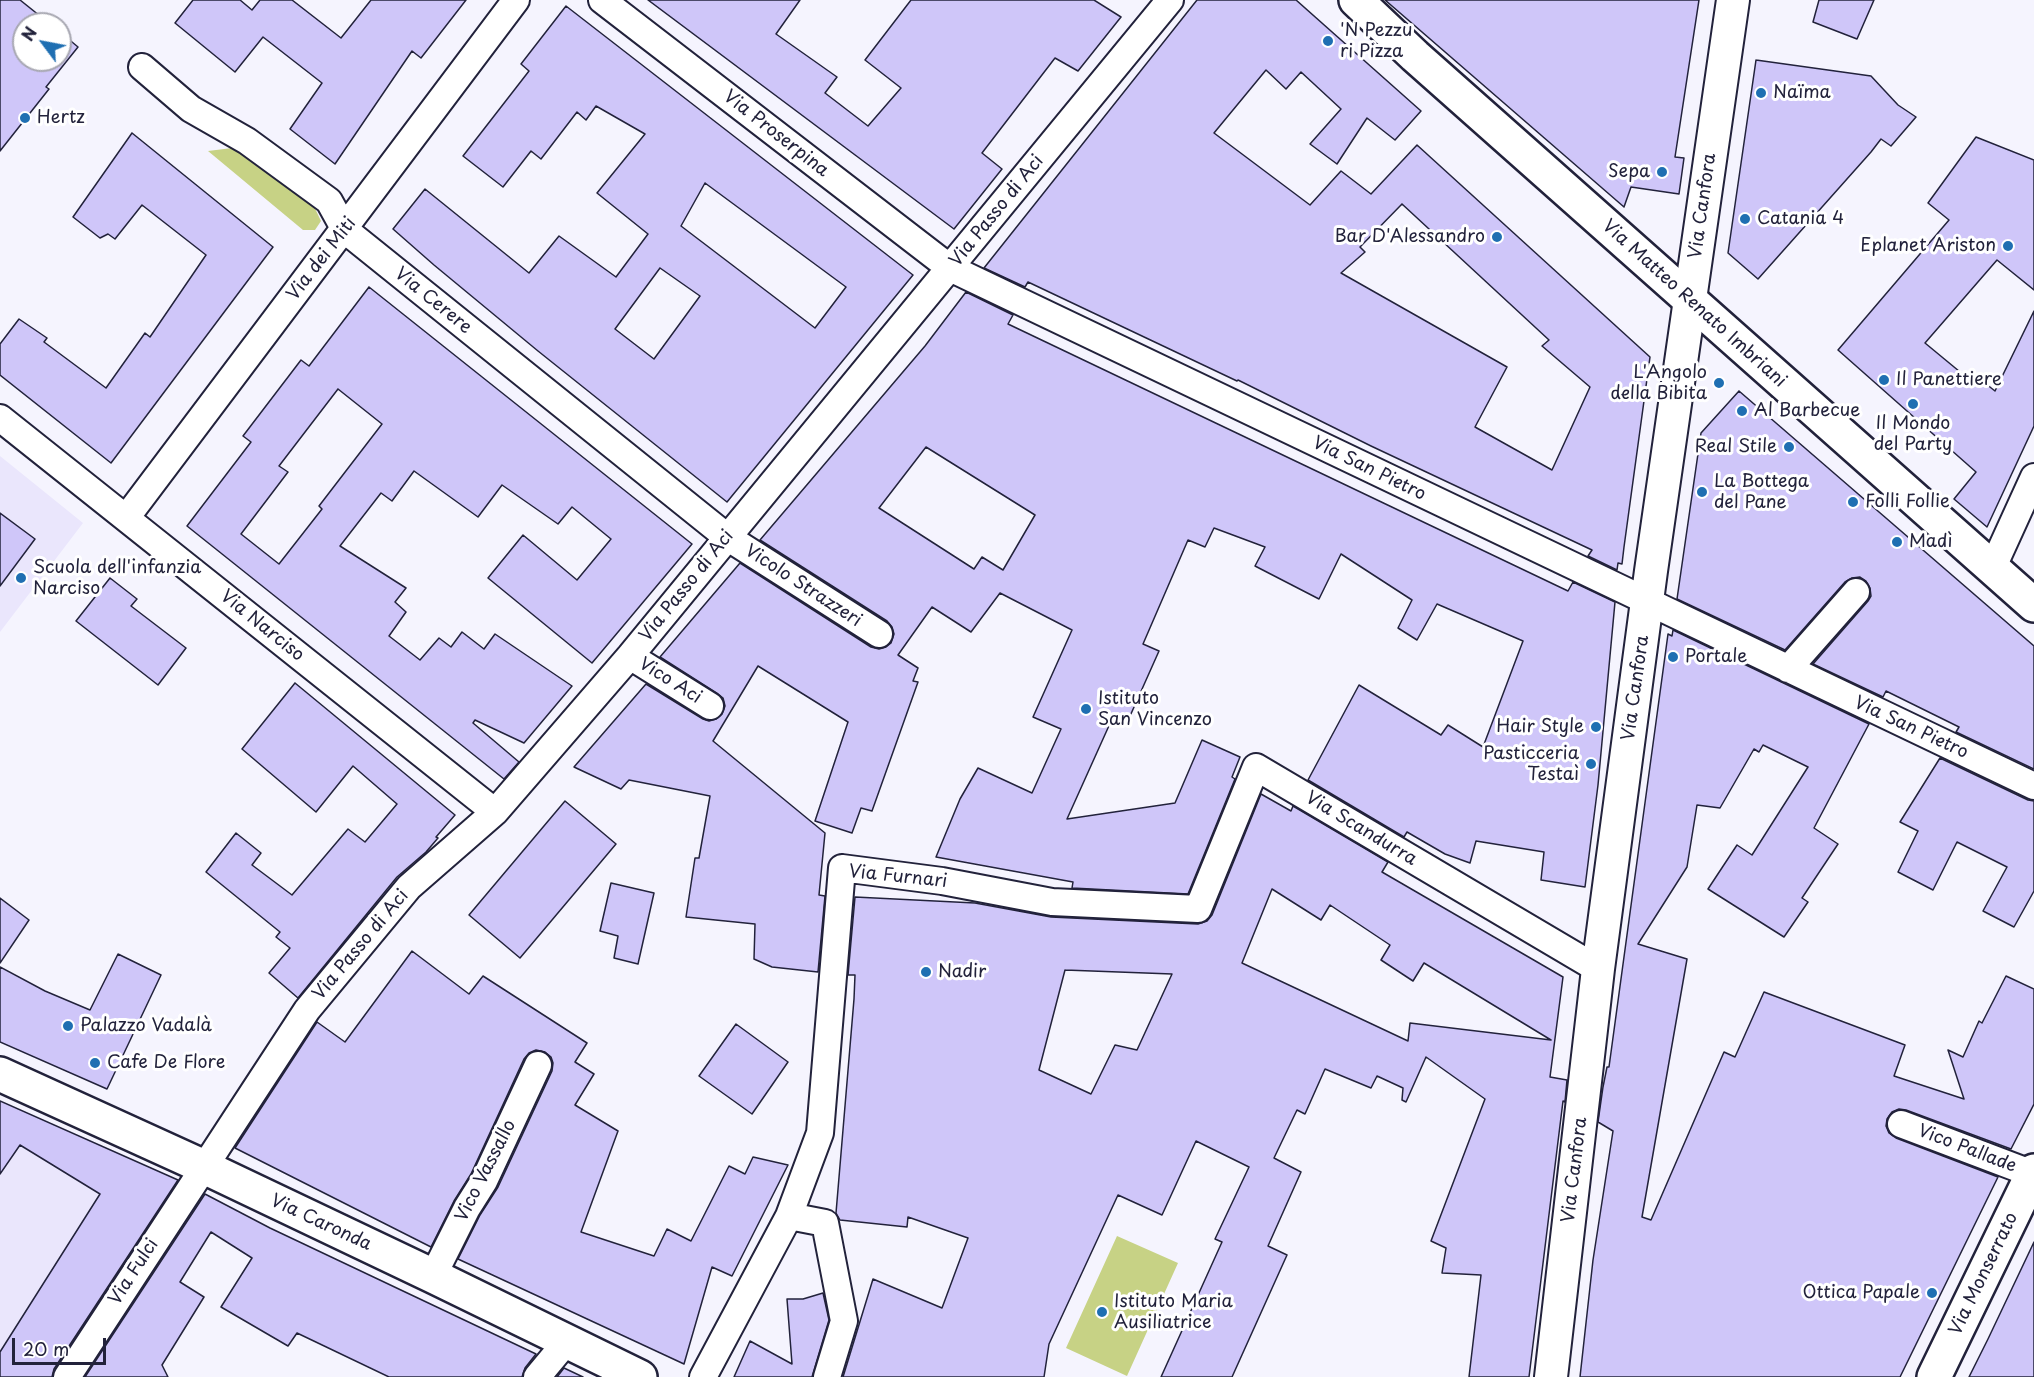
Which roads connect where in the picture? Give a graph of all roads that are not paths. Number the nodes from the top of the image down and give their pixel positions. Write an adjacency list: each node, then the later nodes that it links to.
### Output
1 (516, 0): 7 (street, Via dei Miti)
2 (602, 0): 8 (street, Via Proserpina)
3 (1170, 0): 8 (street, Via Passo di Aci)
4 (1356, 0): 9 (main road, Via Matteo Renato Imbriani)
5 (1733, 0): 9 (street, Via Canfora)
6 (142, 67): 7 (street, Via Cerere)
7 (345, 230): 12 (street, Via dei Miti); 13 (street, Via Cerere)
8 (950, 268): 13 (street, Via Passo di Aci); 16 (street, Via San Pietro)
9 (1690, 300): 14 (main road, Via Matteo Renato Imbriani); 16 (street, Via Canfora)
10 (0, 418): 12 (street, Via Narciso)
11 (2034, 477): 14 (street)
12 (126, 518): 23 (street, Via Narciso)
13 (727, 537): 18 (street, Vicolo Strazzeri); 19 (street, Via Passo di Aci)
14 (1992, 568): 17 (main road, Via Matteo Renato Imbriani)
15 (1856, 592): 20 (street)
16 (1647, 602): 20 (street, Via San Pietro); 25 (street, Via Canfora)
17 (2034, 605)
18 (879, 634)
19 (630, 656): 21 (street, Vico Aci); 23 (street, Via Passo di Aci)
20 (1788, 669): 22 (street, Via San Pietro)
21 (710, 706)
22 (2034, 786)
23 (495, 812): 29 (street, Via Passo di Aci)
24 (1198, 909): 25 (street, Via Scandurra); 31 (street, Via Furnari)
25 (1598, 969): 39 (street, Via Canfora)
26 (538, 1065): 32 (street, Vico Vassallo)
27 (0, 1074): 29 (main road, Via Caronda)
28 (1901, 1124): 30 (street, Vico Pallade)
29 (202, 1166): 32 (main road, Via Caronda); 34 (street, Via Fulci)
30 (2033, 1172): 40 (main road, Via Monserrato)
31 (789, 1216): 37 (street, Via Furnari); 38 (street)
32 (433, 1276): 33 (main road, Via Caronda)
33 (567, 1341): 35 (street); 36 (main road, Via Caronda)
34 (66, 1377)
35 (537, 1377)
36 (640, 1377)
37 (703, 1377)
38 (827, 1377)
39 (1551, 1377)
40 (1934, 1377)

